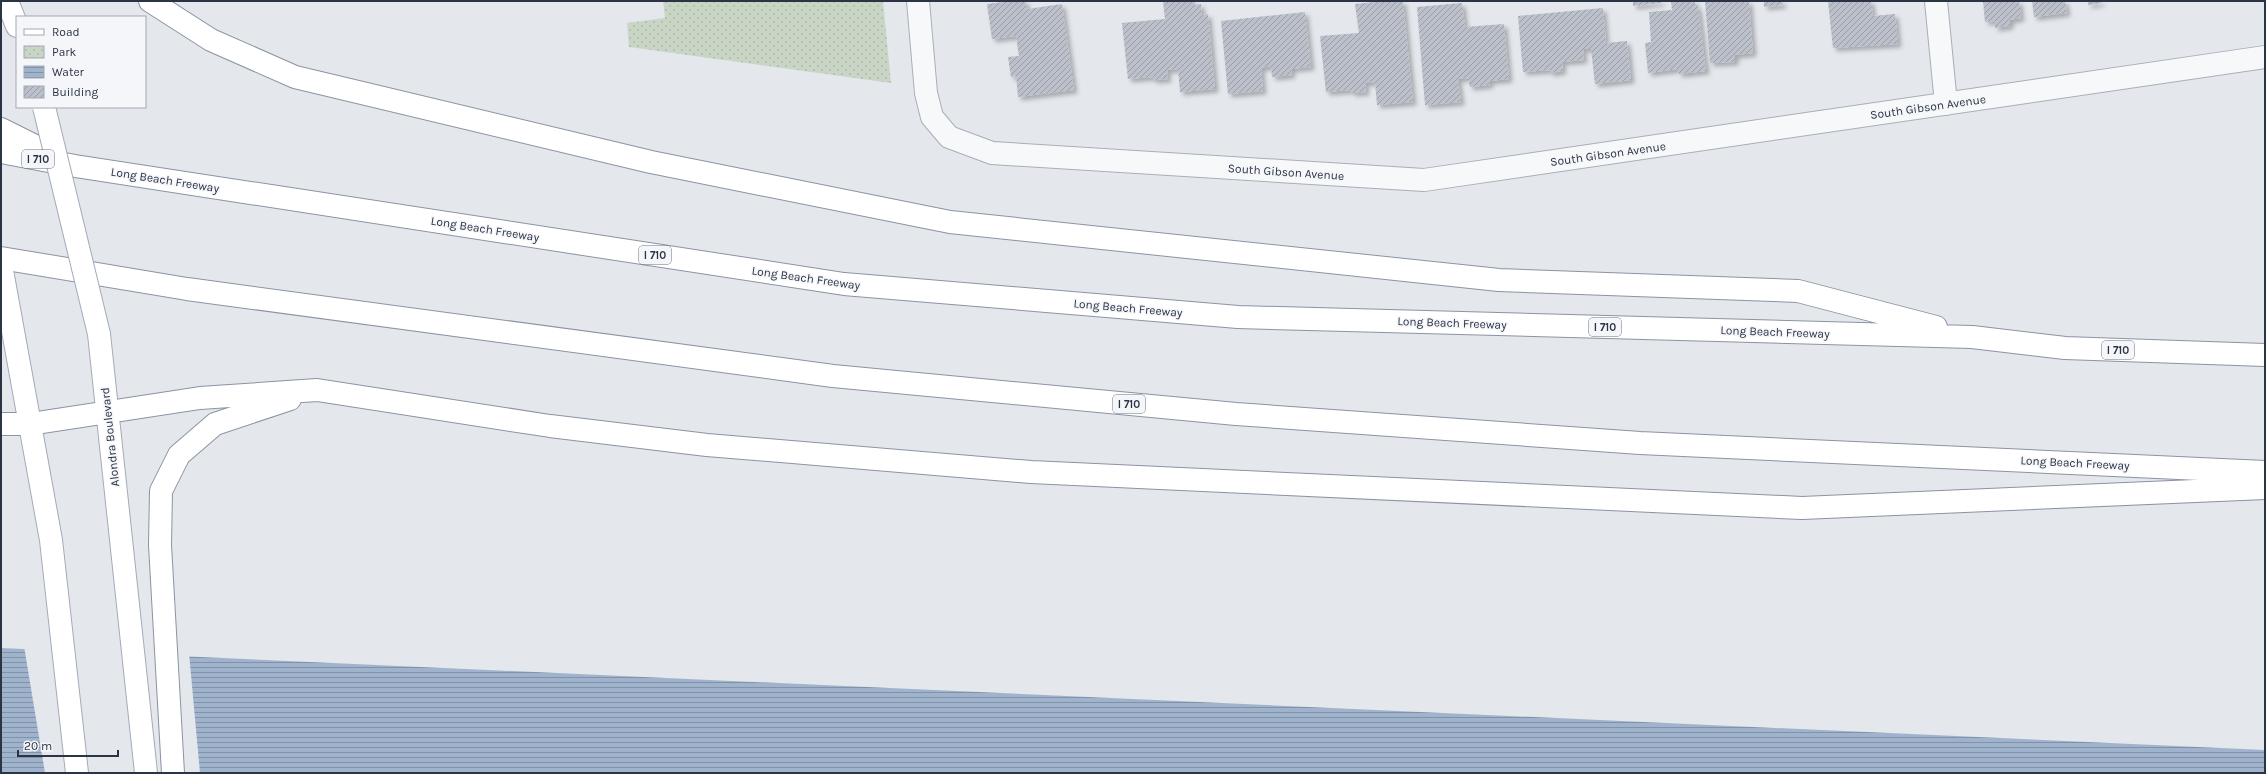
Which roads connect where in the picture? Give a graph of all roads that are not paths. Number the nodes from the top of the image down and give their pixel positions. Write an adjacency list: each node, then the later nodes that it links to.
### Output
1 (8, 1): 5 (main road)
2 (150, 1): 14 (main road)
3 (918, 1): 7 (street, South Gibson Avenue)
4 (1936, 1): 7 (street)
5 (16, 23)
6 (2265, 57): 7 (street, South Gibson Avenue)
7 (1946, 104)
8 (44, 108): 17 (main road, Alondra Boulevard, bridge)
9 (1, 129): 11 (main road)
10 (1, 152): 11 (main road, Long Beach Freeway / I 710)
11 (75, 166): 14 (main road, Long Beach Freeway / I 710)
12 (1, 258): 20 (main road, Long Beach Freeway / I 710)
13 (1, 265): 19 (main road)
14 (1972, 337): 15 (main road, Long Beach Freeway / I 710)
15 (2265, 356)
16 (317, 390): 17 (main road); 21 (main road); 24 (main road)
17 (107, 411): 19 (main road); 23 (main road, Alondra Boulevard)
18 (1, 424): 19 (main road)
19 (30, 424): 22 (main road)
20 (2265, 472)
21 (2265, 488)
22 (77, 773)
23 (146, 773)
24 (173, 773)

